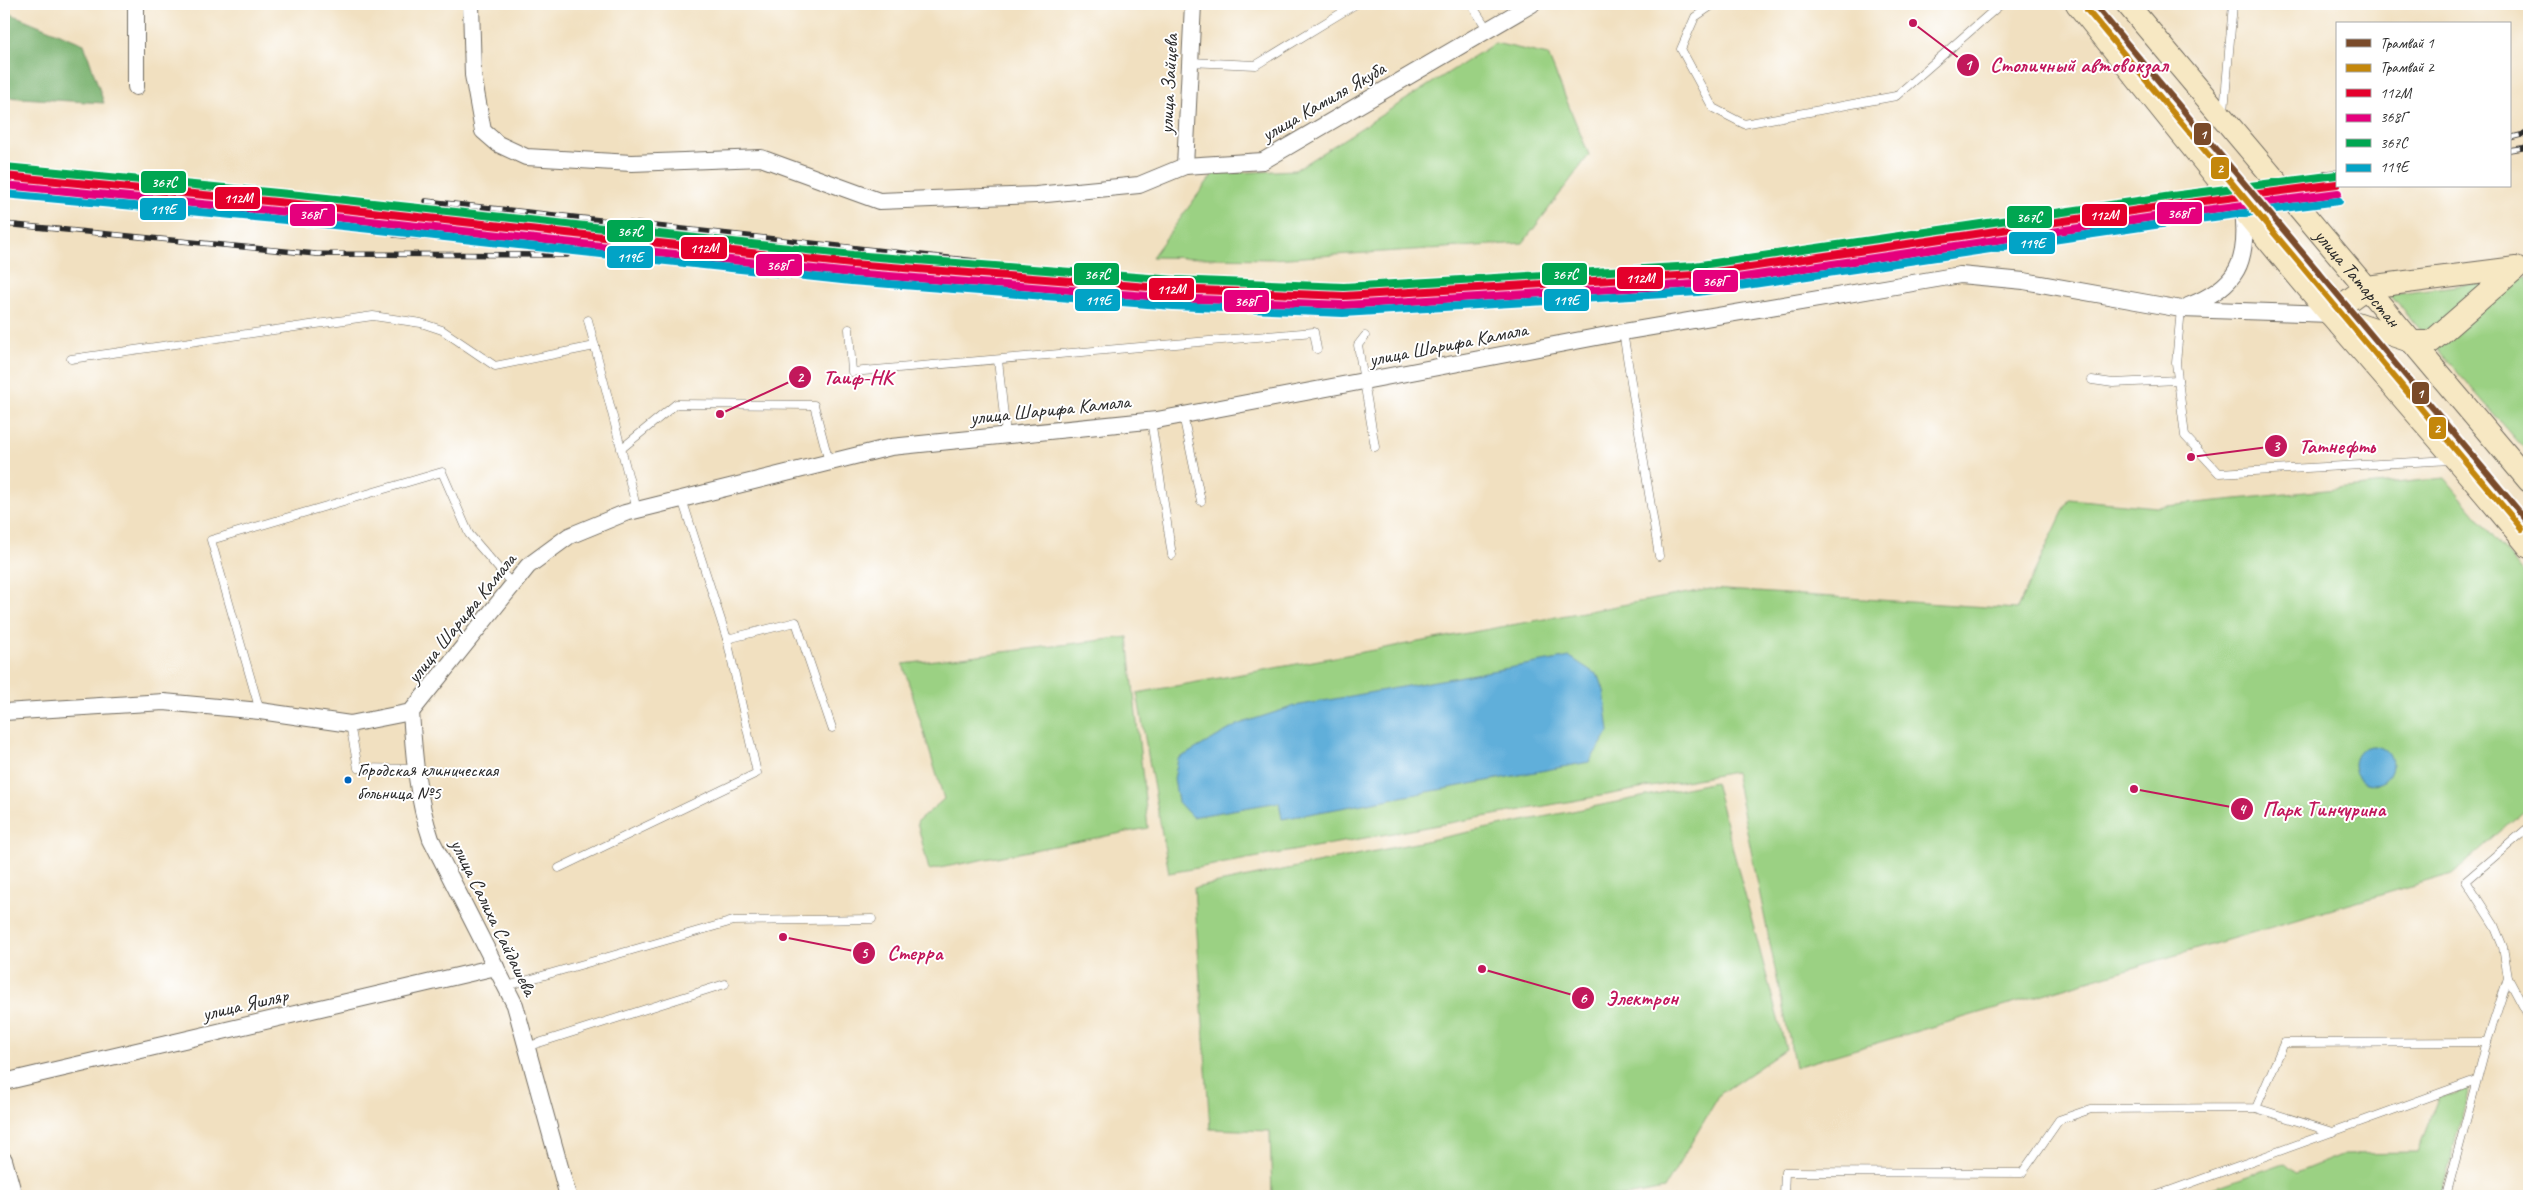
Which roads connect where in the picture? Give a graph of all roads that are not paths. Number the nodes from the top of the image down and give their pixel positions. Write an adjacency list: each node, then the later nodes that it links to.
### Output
1 (136, 4): 14 (street)
2 (471, 4): 16 (street, улица Камиля Якуба)
3 (1193, 4): 13 (street, улица Зайцева)
4 (1356, 4): 13 (lane)
5 (1471, 4): 12 (lane)
6 (1532, 4): 12 (street, улица Камиля Якуба)
7 (1714, 4): 8 (lane)
8 (2001, 4)
9 (2077, 4): 17 (main road)
10 (2127, 4): 15 (main road, улица Татарстан)
11 (2233, 4): 15 (lane)
12 (1488, 30): 16 (street, улица Камиля Якуба)
13 (1190, 62): 16 (street, улица Зайцева)
14 (136, 87)
15 (2224, 116): 19 (main road, улица Татарстан)
16 (1185, 166)
17 (2243, 210): 20 (street); 21 (main road)
18 (2522, 268): 19 (main road); 26 (main road)
19 (2367, 287): 21 (main road); 26 (main road, улица Татарстан)
20 (2181, 309): 21 (street, улица Шарифа Камала); 24 (street, улица Шарифа Камала); 32 (lane)
21 (2330, 314): 26 (main road); 39 (main road)
22 (588, 320): 27 (lane)
23 (849, 329): 30 (lane)
24 (1623, 332): 33 (street, улица Шарифа Камала); 47 (lane)
25 (1366, 336): 33 (lane)
26 (2413, 342): 41 (main road, улица Татарстан)
27 (595, 346): 29 (lane); 38 (lane)
28 (1316, 349): 30 (lane)
29 (71, 358)
30 (998, 360): 36 (lane)
31 (2092, 380): 32 (lane)
32 (2178, 380): 39 (lane)
33 (1363, 382): 34 (street, улица Шарифа Камала); 37 (lane)
34 (1183, 415): 35 (street, улица Шарифа Камала); 43 (lane)
35 (1151, 420): 36 (street, улица Шарифа Камала); 46 (lane)
36 (1006, 435): 40 (street, улица Шарифа Камала)
37 (1375, 447)
38 (621, 449): 40 (lane); 44 (lane)
39 (2458, 460): 45 (main road)
40 (829, 462): 42 (street, улица Шарифа Камала)
41 (2529, 481)
42 (682, 499): 44 (street, улица Шарифа Камала); 49 (lane)
43 (1201, 501)
44 (637, 510): 48 (street, улица Шарифа Камала)
45 (2529, 547)
46 (1172, 555)
47 (1659, 556)
48 (512, 584): 50 (lane); 52 (street, улица Шарифа Камала)
49 (727, 639): 54 (lane); 57 (lane)
50 (260, 711): 51 (street, улица Шарифа Камала); 53 (street, улица Шарифа Камала)
51 (4, 712)
52 (411, 712): 53 (street, улица Шарифа Камала); 55 (street, улица Салиха Сайдашева)
53 (350, 724): 55 (lane)
54 (832, 728)
55 (415, 769): 59 (street, улица Салиха Сайдашева)
56 (2529, 827): 60 (lane)
57 (559, 868)
58 (872, 919): 62 (lane)
59 (496, 967): 62 (street, улица Салиха Сайдашева); 67 (street, улица Яшляр)
60 (2508, 978): 63 (lane); 64 (lane)
61 (725, 984): 65 (lane)
62 (507, 986): 65 (street, улица Салиха Сайдашева)
63 (2529, 1017)
64 (2487, 1042): 66 (lane); 68 (lane)
65 (526, 1046): 72 (street, улица Салиха Сайдашева)
66 (2476, 1080): 69 (lane); 75 (lane)
67 (4, 1082)
68 (2256, 1108): 69 (lane); 73 (lane)
69 (2332, 1132): 74 (lane)
70 (4, 1160): 71 (street)
71 (14, 1196)
72 (568, 1196)
73 (1784, 1196)
74 (2155, 1196)
75 (2446, 1196)

